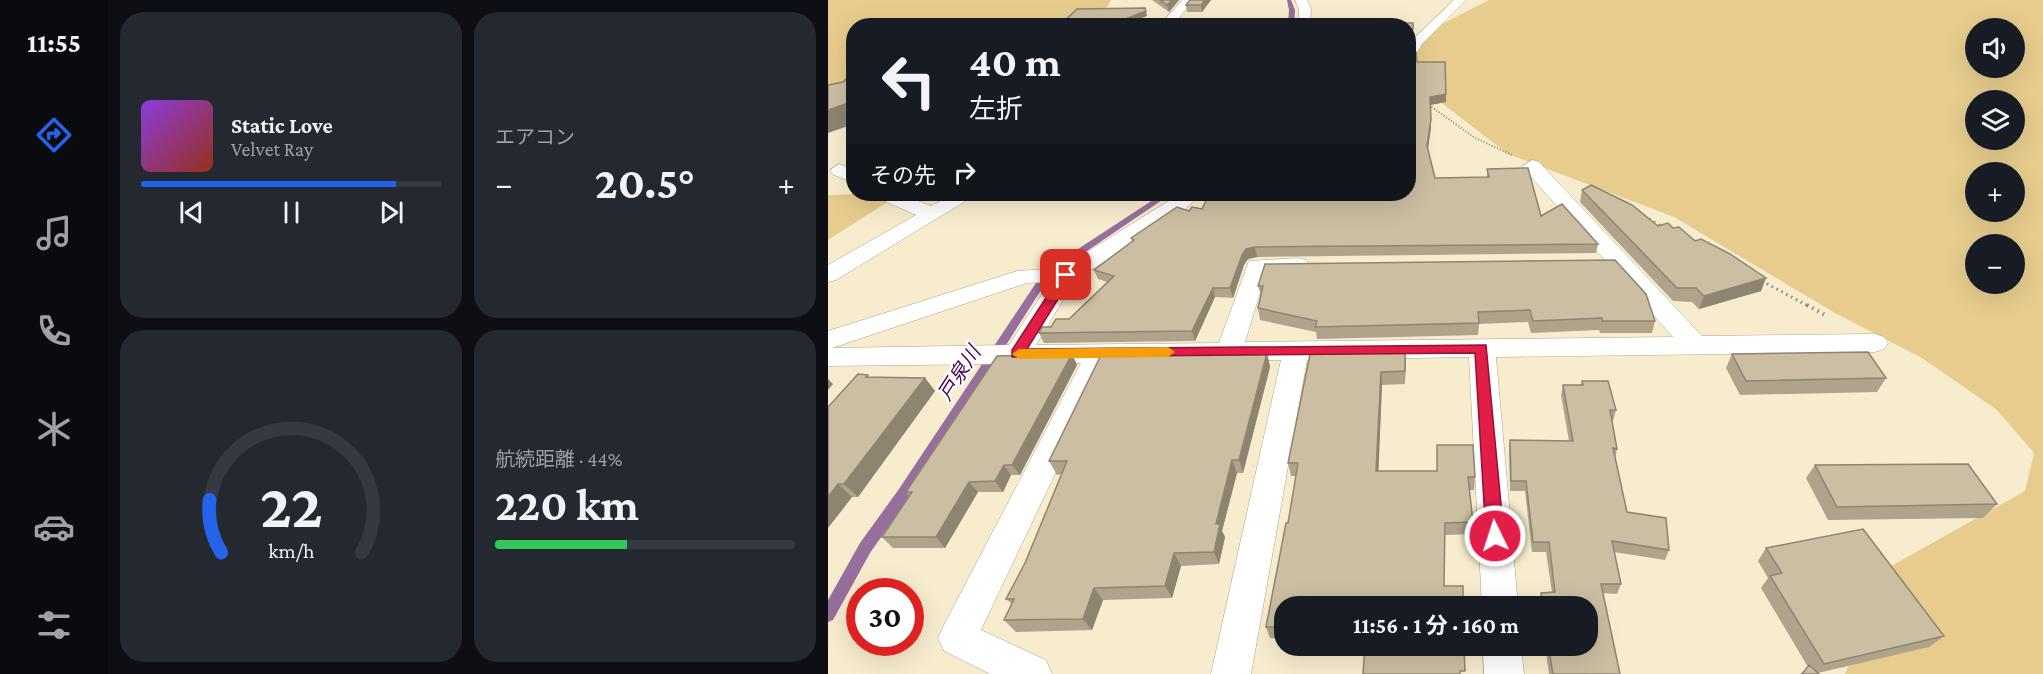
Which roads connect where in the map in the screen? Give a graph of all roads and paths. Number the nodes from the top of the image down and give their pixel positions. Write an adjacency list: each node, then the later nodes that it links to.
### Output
1 (1188, 0): 4 (street)
2 (1300, 0): 5 (street)
3 (1460, 0): 6 (street)
4 (1172, 18)
5 (1304, 18)
6 (1416, 46)
7 (1428, 104): 8 (path)
8 (1532, 166): 16 (street)
9 (901, 201): 12 (street)
10 (955, 201): 12 (street)
11 (1184, 201): 18 (street)
12 (932, 214): 19 (street)
13 (1646, 218): 14 (path)
14 (1667, 229)
15 (1585, 262): 16 (street)
16 (1620, 262): 23 (street)
17 (1316, 265): 26 (street)
18 (1062, 275): 21 (street); 28 (street)
19 (828, 276)
20 (1760, 280): 22 (path)
21 (828, 340)
22 (1875, 343): 23 (street)
23 (1695, 345): 24 (street)
24 (1482, 348): 25 (street); 32 (street)
25 (1296, 350): 26 (street); 35 (street)
26 (1229, 351): 27 (street)
27 (1099, 353): 28 (street); 34 (street)
28 (996, 354): 30 (street)
29 (828, 357): 30 (street)
30 (877, 357): 31 (street)
31 (856, 380)
32 (1499, 596)
33 (1503, 656): 36 (street)
34 (1032, 674)
35 (1231, 674)
36 (1504, 674)

